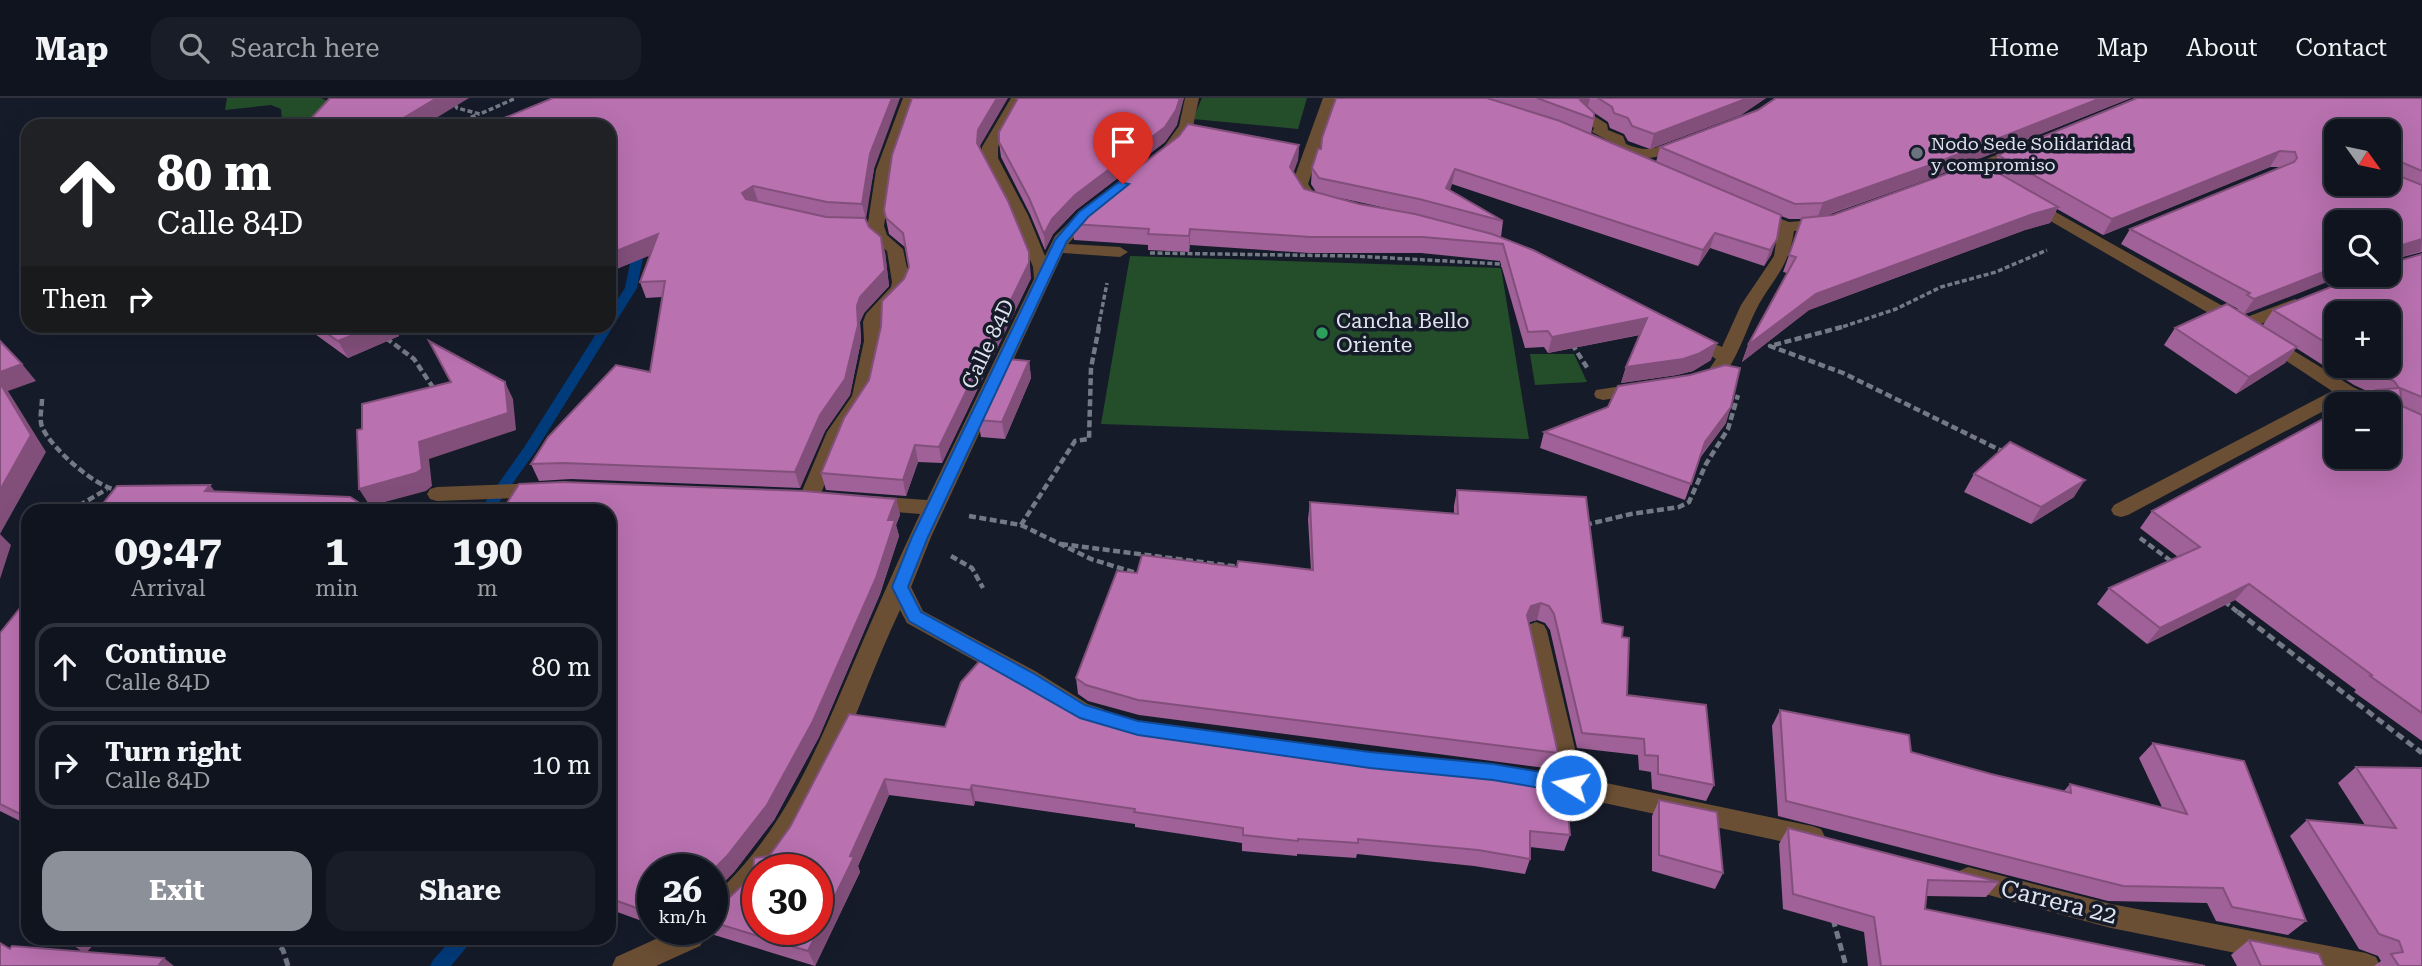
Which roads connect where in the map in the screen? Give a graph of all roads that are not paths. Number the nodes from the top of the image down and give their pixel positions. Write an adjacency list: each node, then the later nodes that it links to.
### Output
1 (909, 98): 15 (street)
2 (1018, 98): 22 (street)
3 (1192, 98): 8 (street)
4 (1329, 98): 13 (street)
5 (1586, 115): 6 (street)
6 (1585, 141)
7 (2042, 142): 9 (street)
8 (1152, 162)
9 (1973, 169): 10 (street); 19 (street)
10 (1943, 181)
11 (1103, 199): 20 (street, Calle 84D)
12 (1738, 206): 17 (street)
13 (1338, 208)
14 (1845, 217): 17 (street)
15 (876, 226): 16 (street); 31 (street)
16 (841, 227)
17 (1787, 227): 25 (street)
18 (2127, 234): 19 (street)
19 (2102, 244): 24 (street)
20 (1058, 248): 21 (street); 22 (street, Calle 84D)
21 (1120, 252)
22 (1043, 281): 31 (street, Calle 84D)
23 (2307, 299): 24 (street)
24 (2242, 325): 27 (street)
25 (1678, 332)
26 (1661, 387): 28 (street)
27 (2346, 391): 32 (street)
28 (1603, 394)
29 (559, 490): 30 (street)
30 (437, 494)
31 (934, 508): 33 (street, Calle 84D)
32 (2121, 510)
33 (900, 587): 35 (street); 40 (street, Calle 84D)
34 (1536, 631): 37 (street)
35 (1118, 722)
36 (1513, 775): 37 (street)
37 (1571, 785): 38 (street)
38 (1838, 844)
39 (1942, 872): 43 (street, Carrera 22)
40 (728, 899)
41 (672, 945): 42 (street)
42 (626, 966)
43 (2366, 966)

